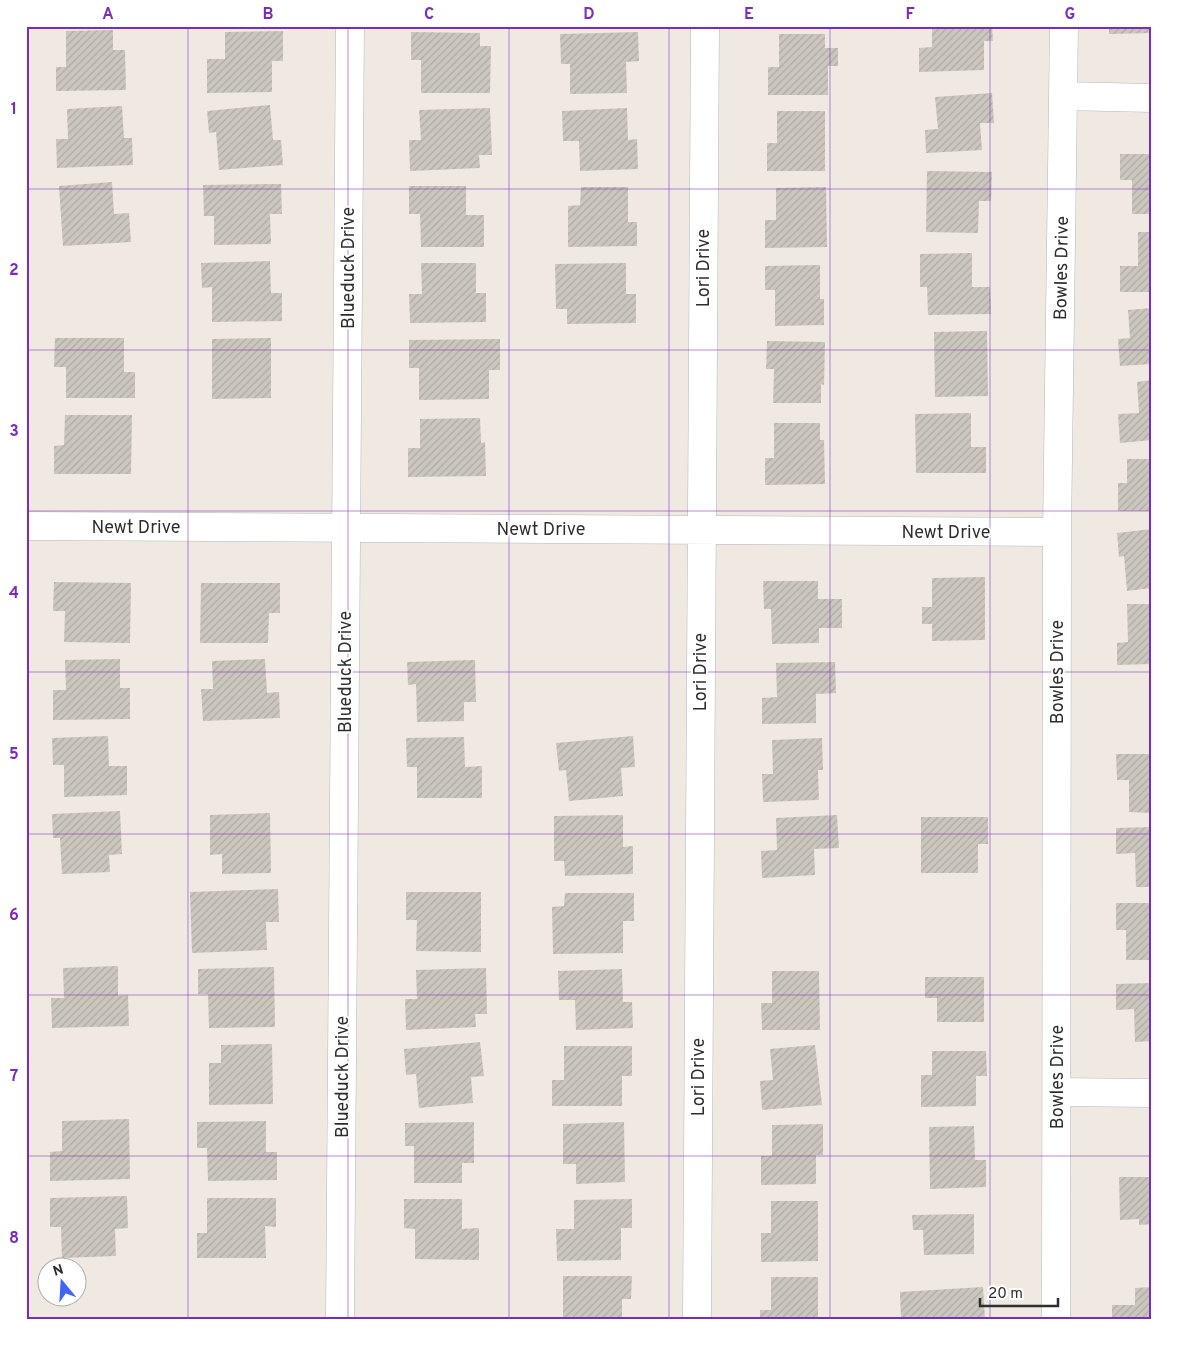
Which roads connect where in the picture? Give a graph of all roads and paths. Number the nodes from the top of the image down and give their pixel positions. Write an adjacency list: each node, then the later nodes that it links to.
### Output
1 (350, 26): 7 (street, Blueduck Drive)
2 (704, 26): 8 (street, Lori Drive)
3 (1064, 26): 4 (street, Bowles Drive)
4 (1064, 96): 5 (street); 9 (street, Bowles Drive)
5 (1152, 98)
6 (26, 526): 7 (street, Newt Drive)
7 (346, 528): 8 (street, Newt Drive); 12 (street, Blueduck Drive)
8 (701, 530): 9 (street, Newt Drive); 13 (street, Lori Drive)
9 (1056, 532): 10 (street, Bowles Drive)
10 (1057, 1092): 11 (street); 14 (street, Bowles Drive)
11 (1152, 1094)
12 (340, 1319)
13 (697, 1319)
14 (1056, 1319)

